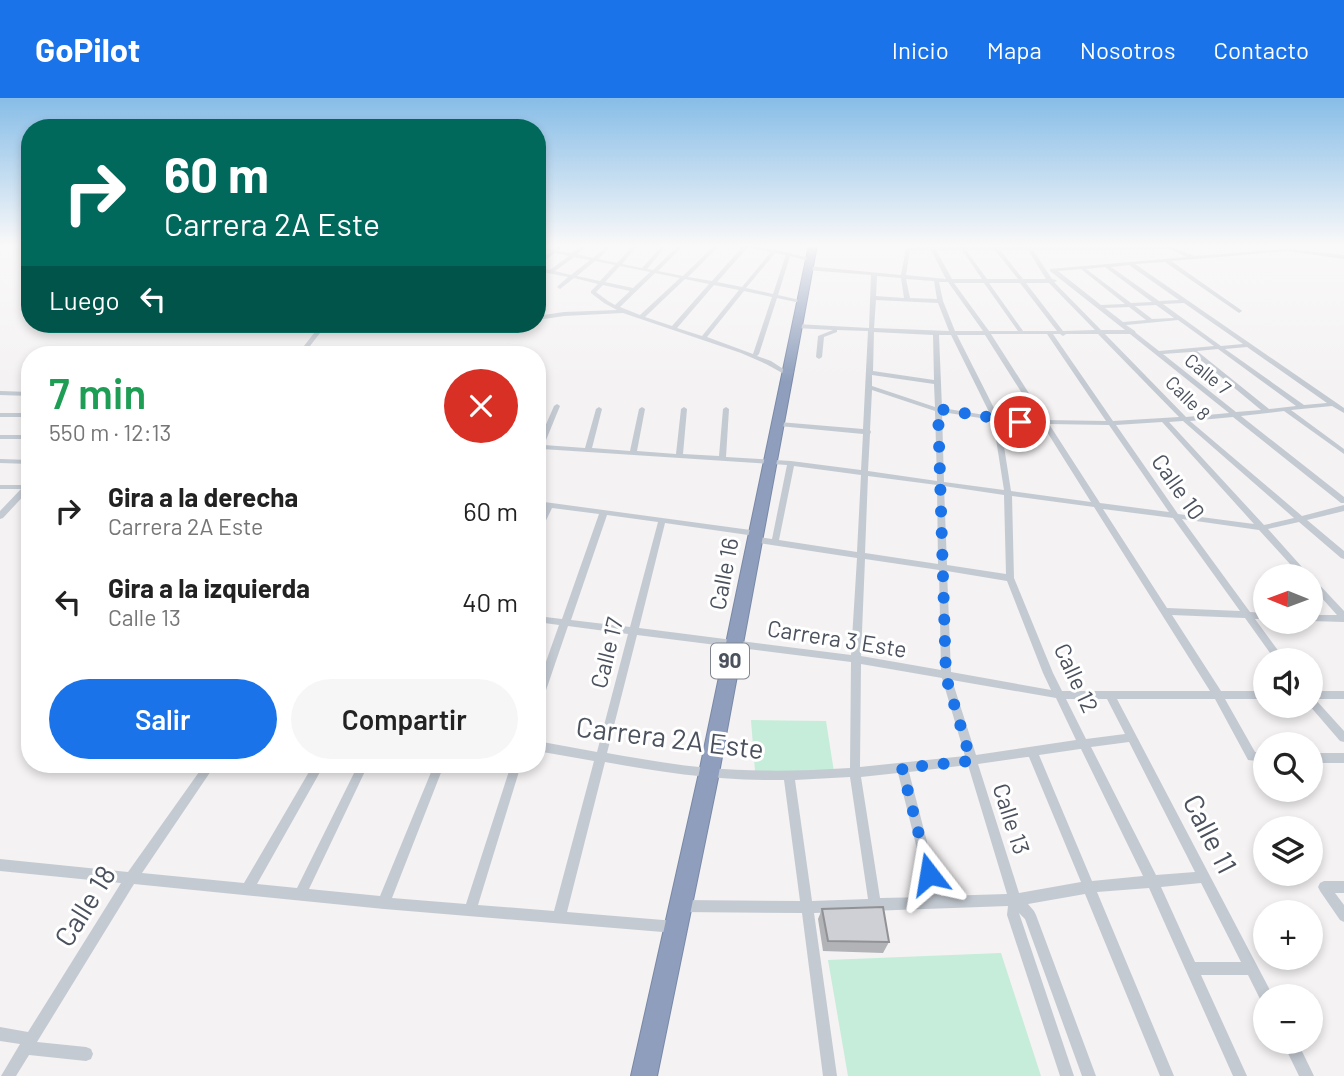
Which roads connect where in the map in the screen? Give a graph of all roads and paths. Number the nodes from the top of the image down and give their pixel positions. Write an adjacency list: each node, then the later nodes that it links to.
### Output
1 (634, 290): 29 (street)
2 (594, 291): 29 (street)
3 (670, 291): 34 (street)
4 (706, 291): 38 (street)
5 (742, 291): 50 (street)
6 (758, 291): 21 (street)
7 (777, 291): 21 (street)
8 (804, 291): 24 (highway, Calle 16 / 90)
9 (874, 291): 22 (street)
10 (905, 291): 23 (street)
11 (938, 291): 25 (street, Calle 12)
12 (957, 291): 45 (street)
13 (993, 291): 46 (street)
14 (1026, 291): 49 (street)
15 (1060, 291): 47 (street, Calle 8)
16 (1080, 291): 30 (street, Calle 7)
17 (1111, 291): 28 (street)
18 (1139, 291): 27 (street)
19 (1170, 291): 26 (street)
20 (1210, 291): 32 (street)
21 (776, 294): 24 (street); 55 (street)
22 (874, 298): 23 (street); 41 (street)
23 (907, 299): 25 (street)
24 (801, 301): 39 (highway, Calle 16 / 90)
25 (940, 301): 44 (street, Calle 12)
26 (1185, 301): 27 (street); 51 (street)
27 (1155, 303): 28 (street); 35 (street)
28 (1130, 305): 30 (street); 36 (street)
29 (616, 307): 31 (street)
30 (1101, 307): 37 (street, Calle 7)
31 (628, 311): 33 (street); 34 (street)
32 (1239, 311)
33 (546, 317)
34 (642, 317): 38 (street)
35 (1177, 319): 36 (street); 52 (street)
36 (1151, 321): 37 (street)
37 (1123, 324): 43 (street, Calle 7)
38 (674, 327): 50 (street)
39 (803, 327): 40 (street); 56 (highway, Calle 16 / 90)
40 (840, 329): 41 (street); 57 (street)
41 (873, 331): 42 (street); 59 (street)
42 (936, 332): 44 (street); 61 (street, Calle 13)
43 (1133, 332): 47 (street); 54 (street, Calle 7)
44 (953, 333): 45 (street); 81 (street, Calle 12)
45 (987, 333): 46 (street); 85 (street)
46 (1022, 333): 48 (street)
47 (1103, 333): 49 (street); 82 (street, Calle 8)
48 (1049, 334): 49 (street); 86 (street, Calle 10)
49 (1063, 334)
50 (704, 337): 55 (street)
51 (1248, 345): 52 (street); 67 (street)
52 (1218, 349): 53 (street); 69 (street)
53 (1194, 351): 54 (street); 76 (street)
54 (1158, 353): 80 (street, Calle 7)
55 (756, 354): 58 (street)
56 (791, 356): 58 (street); 60 (highway, Calle 16 / 90)
57 (818, 356)
58 (769, 360): 60 (street)
59 (871, 373): 61 (street); 62 (street)
60 (788, 374): 84 (highway, Calle 16 / 90)
61 (937, 382): 74 (street, Calle 13)
62 (870, 387): 74 (street); 88 (street)
63 (0, 393): 64 (street)
64 (10, 393): 65 (street); 66 (street)
65 (21, 394)
66 (0, 401)
67 (1332, 404): 69 (street); 77 (street)
68 (557, 406): 87 (street)
69 (1302, 407): 75 (street)
70 (599, 409): 92 (street)
71 (642, 409): 94 (street)
72 (684, 409): 95 (street)
73 (726, 409): 96 (street)
74 (938, 409): 81 (street); 102 (street, Calle 13)
75 (1285, 409): 76 (street); 93 (street)
76 (1267, 411): 80 (street)
77 (1344, 411)
78 (0, 415): 79 (street)
79 (21, 415)
80 (1234, 416): 82 (street); 107 (street, Calle 7)
81 (996, 419): 85 (street); 106 (street, Calle 12)
82 (1185, 420): 83 (street); 116 (street, Calle 8)
83 (1165, 422): 86 (street); 118 (street)
84 (779, 424): 88 (street); 97 (highway, Calle 16 / 90)
85 (1045, 425): 86 (street); 110 (street)
86 (1112, 425): 115 (street, Calle 10)
87 (546, 432)
88 (868, 432): 101 (street)
89 (0, 437): 90 (street)
90 (21, 437)
91 (546, 448): 92 (street)
92 (588, 450): 94 (street)
93 (1344, 452)
94 (633, 453): 95 (street)
95 (678, 456): 96 (street)
96 (722, 458): 97 (street)
97 (771, 460): 100 (street); 119 (highway, Calle 16 / 90)
98 (0, 461): 99 (street)
99 (21, 462)
100 (791, 463): 101 (street); 120 (street)
101 (866, 473): 102 (street); 121 (street)
102 (940, 484): 106 (street); 124 (street, Calle 13)
103 (21, 486): 104 (street)
104 (0, 487)
105 (21, 494): 114 (street)
106 (1008, 494): 110 (street); 125 (street, Calle 12)
107 (1344, 501)
108 (546, 504): 109 (street)
109 (549, 505): 112 (street); 113 (street)
110 (1097, 506): 115 (street); 127 (street)
111 (1344, 508): 116 (street)
112 (546, 512)
113 (604, 512): 117 (street); 133 (street)
114 (0, 516)
115 (1176, 517): 118 (street); 128 (street, Calle 10)
116 (1301, 520): 118 (street); 122 (street, Calle 8)
117 (662, 521): 119 (street); 134 (street, Calle 17)
118 (1263, 528): 123 (street)
119 (754, 536): 120 (street); 135 (highway, Calle 16 / 90)
120 (775, 542): 121 (street)
121 (861, 555): 124 (street); 137 (street)
122 (1344, 556)
123 (1295, 564)
124 (943, 567): 125 (street); 139 (street, Calle 13)
125 (1010, 578): 140 (street, Calle 12)
126 (1323, 594): 131 (street)
127 (1164, 611): 128 (street); 142 (street)
128 (1247, 616): 129 (street); 136 (street, Calle 10)
129 (1253, 616)
130 (1323, 618): 131 (street)
131 (1344, 618)
132 (546, 620): 133 (street, Carrera 3 Este)
133 (565, 622): 134 (street, Carrera 3 Este); 138 (street)
134 (632, 631): 135 (street, Carrera 3 Este); 152 (street, Calle 17)
135 (733, 643): 137 (street, Carrera 3 Este); 164 (highway, Calle 16 / 90)
136 (1270, 648)
137 (856, 659): 139 (street, Carrera 3 Este); 158 (street)
138 (546, 676)
139 (946, 677): 140 (street, Carrera 3 Este); 156 (street, Calle 13)
140 (1059, 695): 141 (street, Carrera 3 Este); 149 (street, Calle 12)
141 (1110, 695): 142 (street, Carrera 3 Este); 147 (street, Calle 11)
142 (1218, 695): 143 (street, Carrera 3 Este); 153 (street)
143 (1253, 695)
144 (1323, 695): 145 (street)
145 (1344, 695)
146 (1323, 714): 148 (street)
147 (1132, 737): 149 (street, Carrera 2A Este); 168 (street, Calle 11)
148 (1344, 738)
149 (1084, 744): 151 (street, Carrera 2A Este); 169 (street, Calle 12)
150 (546, 747): 152 (street, Carrera 2A Este)
151 (1032, 751): 156 (street, Carrera 2A Este); 170 (street)
152 (600, 756): 164 (street, Carrera 2A Este); 182 (street, Calle 17)
153 (1253, 757)
154 (1323, 758): 155 (street)
155 (1344, 758)
156 (971, 761): 157 (street, Carrera 2A Este); 174 (street, Calle 13)
157 (902, 768): 158 (street, Carrera 2A Este); 175 (street)
158 (855, 772): 165 (street, Carrera 2A Este); 177 (street)
159 (204, 773): 167 (street, Calle 18)
160 (313, 773): 172 (street)
161 (359, 773): 173 (street)
162 (436, 773): 176 (street)
163 (513, 773): 180 (street)
164 (709, 773): 165 (street, Carrera 2A Este); 178 (highway, Calle 16 / 90)
165 (789, 775): 179 (street)
166 (0, 865): 167 (street)
167 (132, 877): 172 (street); 188 (street, Calle 18)
168 (1205, 877): 169 (street); 184 (street, Calle 11)
169 (1153, 883): 170 (street); 185 (street, Calle 12)
170 (1089, 887): 174 (street); 196 (street)
171 (1344, 887): 181 (street)
172 (248, 888): 173 (street)
173 (300, 895): 176 (street)
174 (1015, 900): 175 (street); 194 (street, Calle 13); 195 (street, Calle 13)
175 (936, 901): 177 (street)
176 (384, 903): 180 (street)
177 (875, 903): 179 (street)
178 (681, 906): 179 (street); 183 (highway, Calle 16 / 90)
179 (807, 907): 193 (street)
180 (470, 910): 182 (street)
181 (1344, 916)
182 (559, 917): 183 (street)
183 (676, 927): 192 (highway, Calle 16 / 90)
184 (1252, 968): 185 (street); 186 (street, Calle 11)
185 (1192, 969): 197 (street, Calle 12)
186 (1260, 984)
187 (0, 1034): 188 (street)
188 (28, 1044): 189 (street); 191 (street, Calle 18)
189 (86, 1054)
190 (1296, 1054): 198 (street)
191 (8, 1076)
192 (644, 1076)
193 (830, 1076)
194 (1067, 1076)
195 (1088, 1076)
196 (1167, 1076)
197 (1240, 1076)
198 (1307, 1076)

